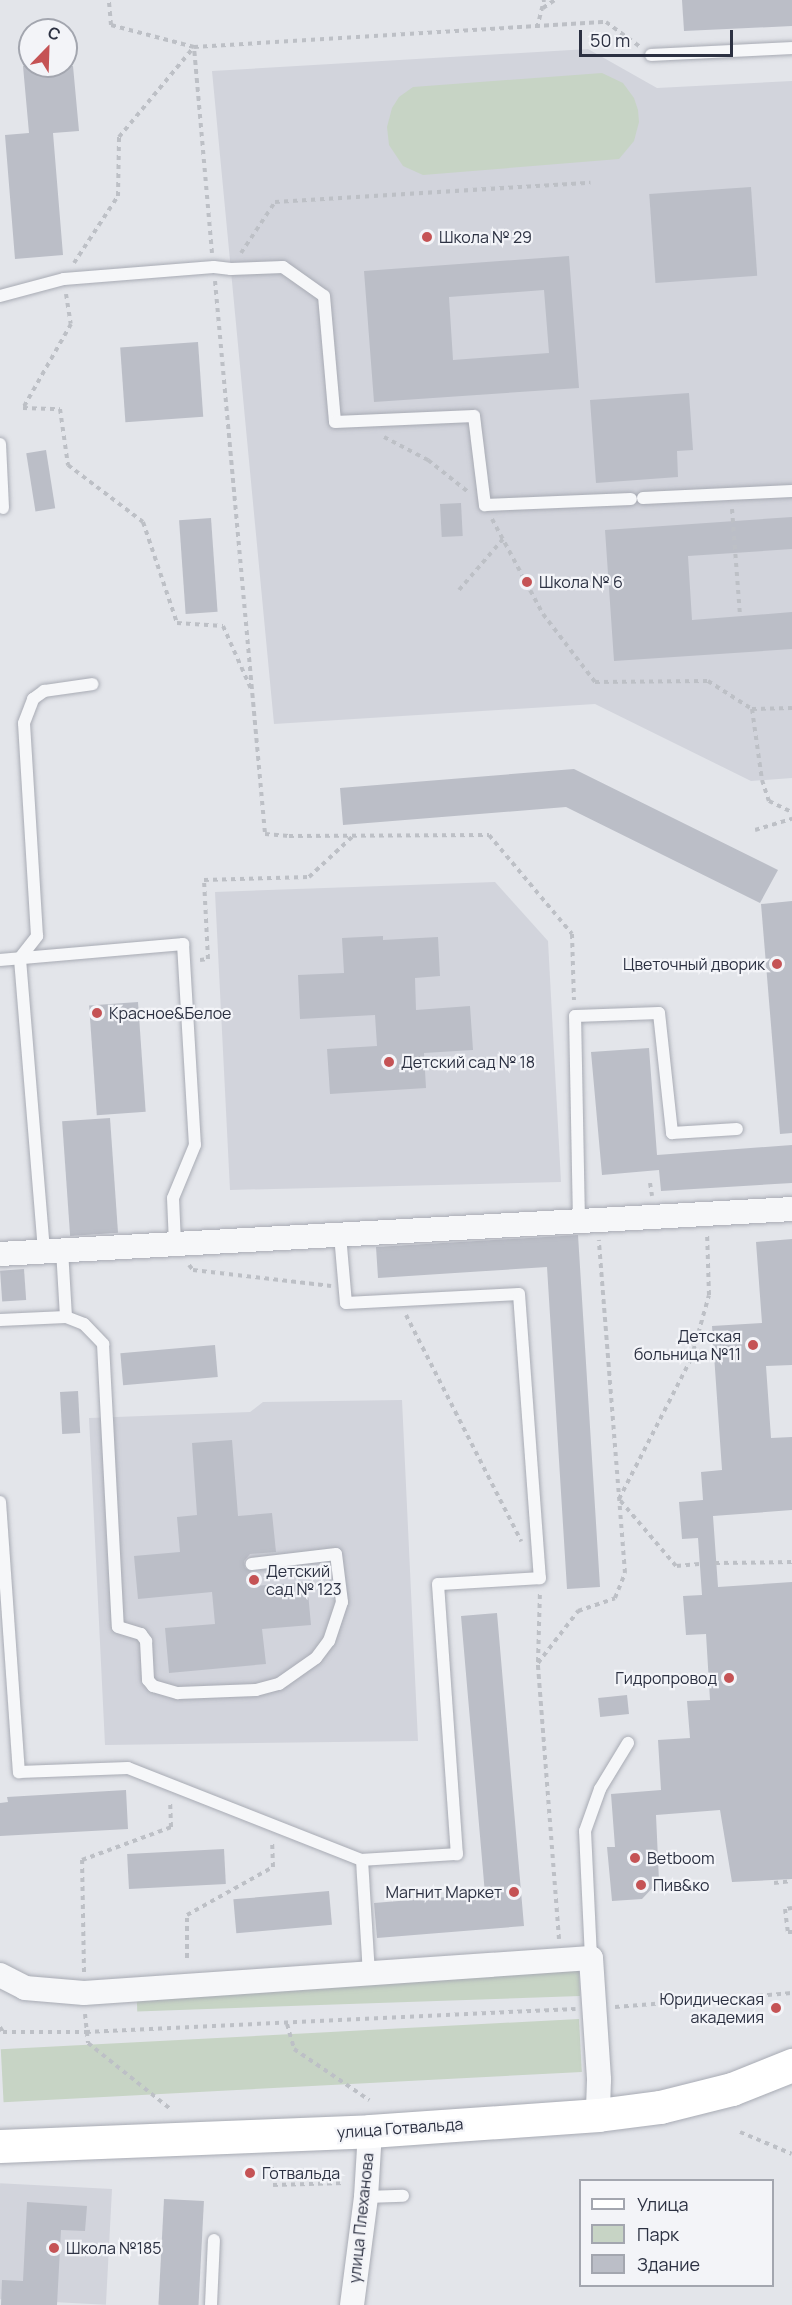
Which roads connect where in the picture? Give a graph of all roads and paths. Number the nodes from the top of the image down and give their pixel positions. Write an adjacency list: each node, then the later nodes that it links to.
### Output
1 (109, 0): 10 (path)
2 (544, 0): 4 (path)
3 (555, 0): 4 (path)
4 (542, 9): 5 (path)
5 (537, 28)
6 (792, 48): 7 (lane)
7 (651, 55)
8 (590, 183): 9 (path)
9 (231, 269): 10 (lane); 12 (lane)
10 (63, 279): 11 (lane); 22 (path)
11 (0, 296)
12 (354, 421): 16 (path); 16 (lane)
13 (0, 444): 17 (lane)
14 (792, 491): 15 (lane)
15 (731, 494): 16 (lane); 20 (path)
16 (484, 505): 18 (path)
17 (3, 508)
18 (503, 539): 19 (path); 24 (path)
19 (459, 590)
20 (740, 616)
21 (93, 684): 29 (lane)
22 (252, 692)
23 (792, 708): 24 (path)
24 (752, 709): 25 (path)
25 (792, 812)
26 (792, 819): 27 (path)
27 (755, 830)
28 (352, 836): 31 (path)
29 (20, 958): 30 (lane); 31 (lane); 38 (lane)
30 (0, 960)
31 (184, 960): 37 (lane)
32 (737, 1129): 35 (lane)
33 (792, 1209): 34 (street)
34 (706, 1215): 35 (street); 44 (path)
35 (588, 1221): 36 (street); 44 (path)
36 (340, 1235): 37 (street); 40 (lane)
37 (175, 1244): 38 (street); 40 (path)
38 (53, 1251): 39 (street); 42 (lane)
39 (0, 1254)
40 (345, 1287): 41 (lane)
41 (399, 1300): 50 (path); 50 (lane)
42 (66, 1317): 43 (lane); 48 (lane)
43 (0, 1320)
44 (619, 1499): 49 (path); 51 (path)
45 (0, 1502): 53 (lane)
46 (792, 1562): 47 (path)
47 (715, 1563)
48 (252, 1564)
49 (699, 1564)
50 (540, 1578): 51 (path); 55 (lane)
51 (538, 1663): 60 (path)
52 (628, 1743): 62 (lane)
53 (170, 1785): 54 (lane); 63 (path)
54 (272, 1825): 55 (lane); 61 (path)
55 (362, 1860): 64 (lane)
56 (792, 1881): 57 (path)
57 (774, 1883)
58 (792, 1908): 59 (path)
59 (792, 1932)
60 (547, 1940)
61 (187, 1958)
62 (591, 1958): 64 (street); 67 (street)
63 (84, 1973)
64 (369, 1974): 65 (street)
65 (0, 1975)
66 (792, 1993): 67 (path)
67 (594, 2008): 69 (path); 75 (street)
68 (85, 2010): 71 (path)
69 (287, 2024): 71 (path); 74 (path)
70 (0, 2027): 71 (path)
71 (86, 2032): 73 (path)
72 (792, 2065): 75 (main road, улица Готвальда)
73 (169, 2108)
74 (369, 2115): 75 (main road, улица Готвальда); 77 (main road, улица Готвальда); 80 (street, улица Плеханова)
75 (598, 2115)
76 (740, 2132): 78 (path)
77 (0, 2146)
78 (792, 2154)
79 (272, 2167): 80 (path)
80 (367, 2190): 81 (lane); 84 (street, улица Плеханова)
81 (403, 2196)
82 (213, 2240): 83 (lane)
83 (211, 2305)
84 (352, 2305)

